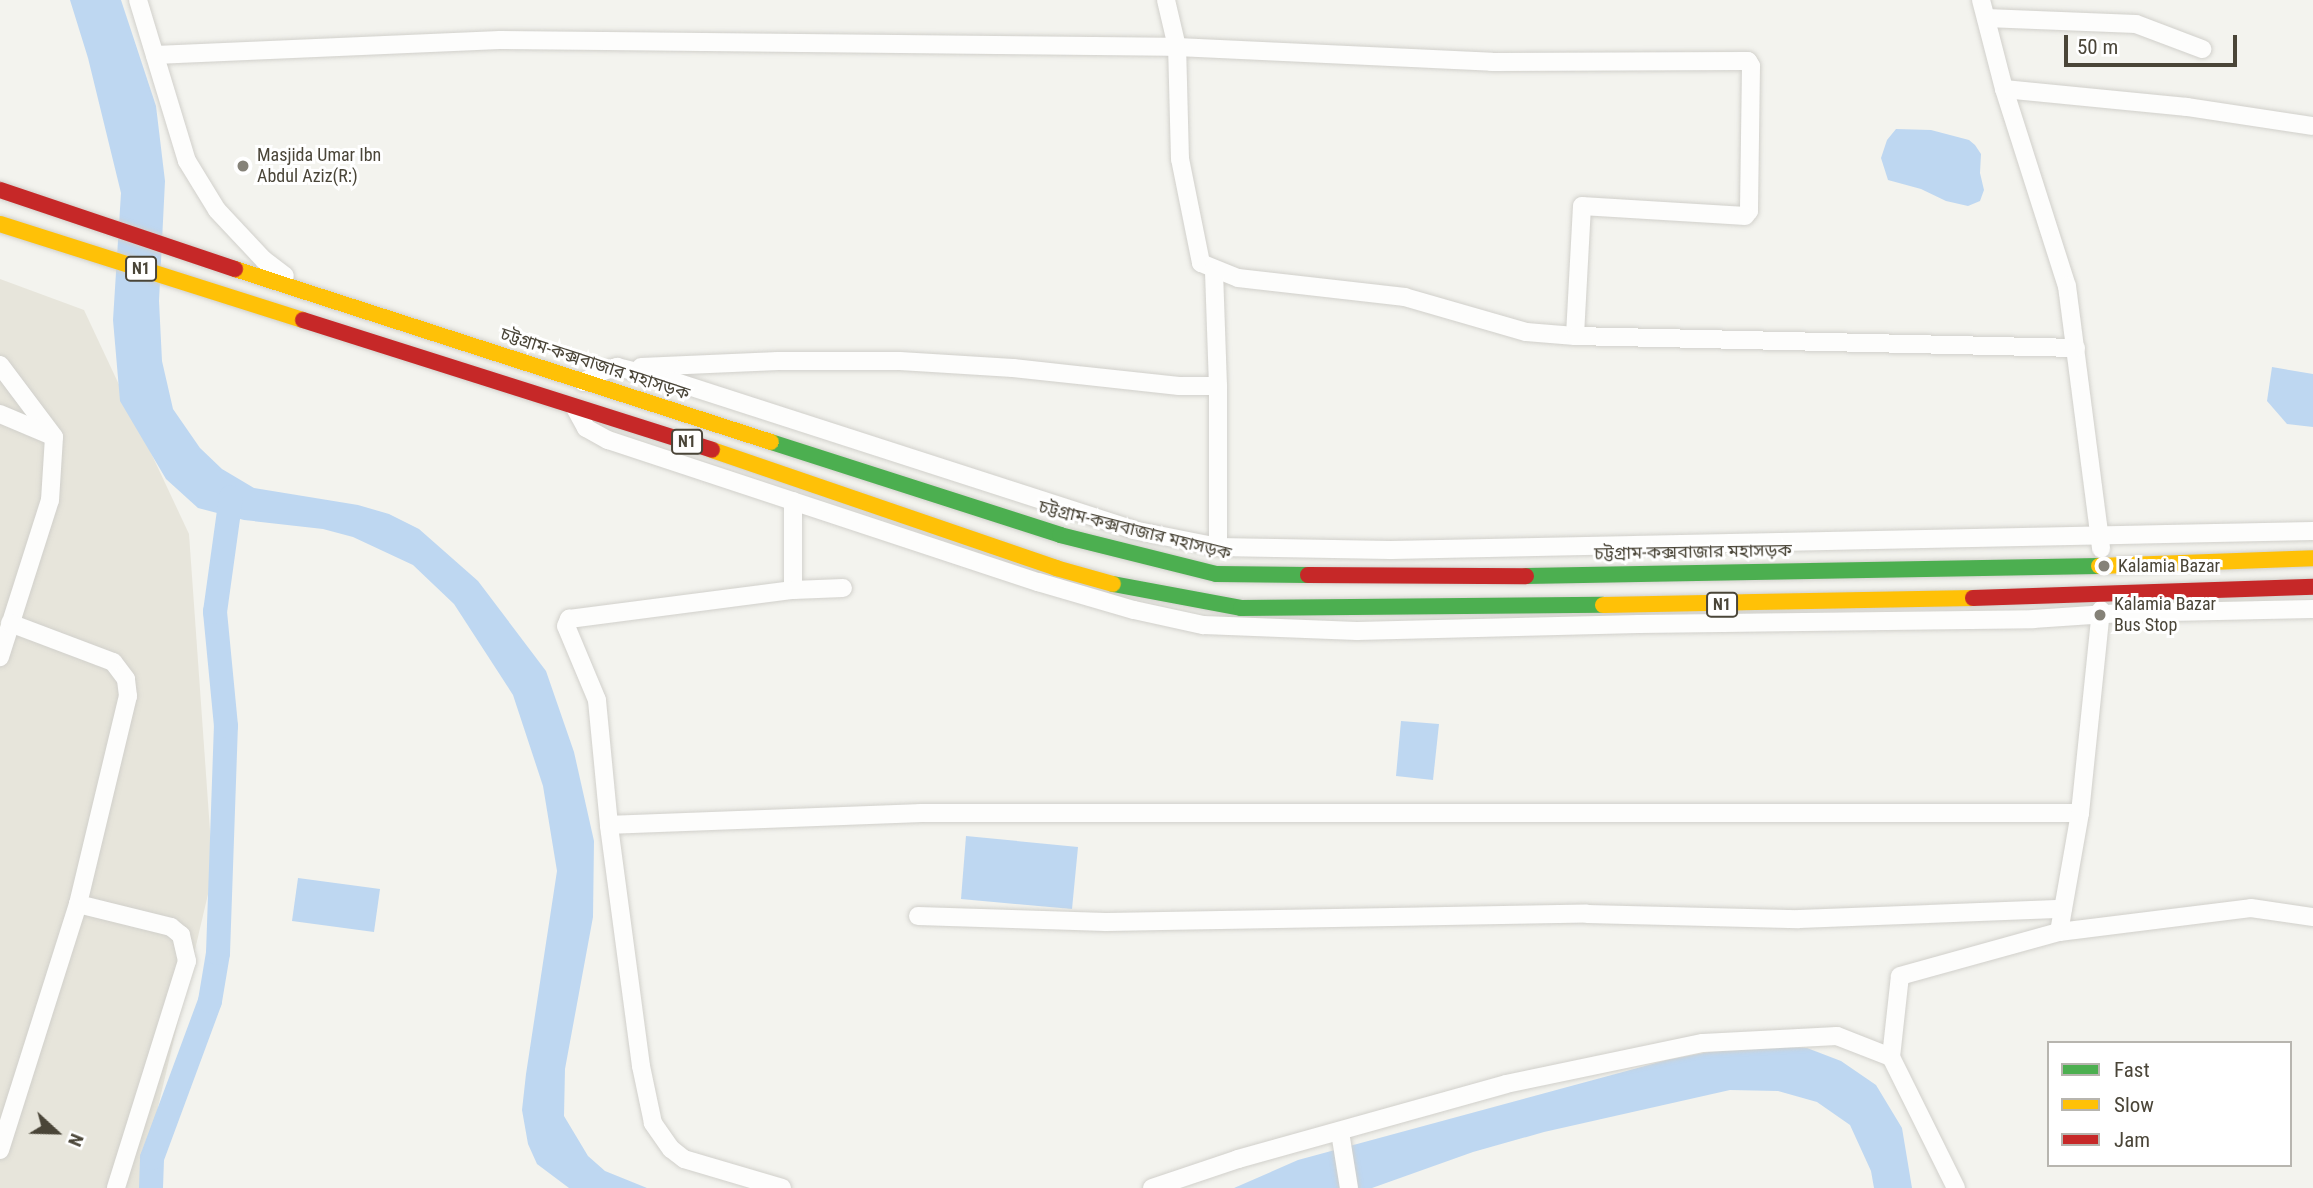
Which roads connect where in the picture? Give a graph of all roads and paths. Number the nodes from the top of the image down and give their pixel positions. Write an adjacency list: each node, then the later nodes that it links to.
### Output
1 (138, 0): 7 (street)
2 (1166, 0): 5 (street)
3 (1982, 0): 4 (street)
4 (1986, 18): 6 (street); 8 (street)
5 (1177, 47): 7 (street); 12 (street); 14 (street)
6 (2203, 49)
7 (155, 55): 13 (street)
8 (2004, 89): 9 (street); 15 (street)
9 (2313, 126)
10 (0, 190): 13 (highway, চট্টগ্রাম-কক্সবাজার মহাসড়ক / N1)
11 (0, 224): 20 (highway, N1)
12 (1214, 268): 14 (street); 19 (street)
13 (307, 293): 18 (highway, চট্টগ্রাম-কক্সবাজার মহাসড়ক / N1)
14 (1575, 336): 15 (street)
15 (2076, 348): 32 (street)
16 (0, 365): 22 (street)
17 (617, 368): 18 (street); 19 (street); 23 (street)
18 (583, 381): 20 (street); 24 (highway, চট্টগ্রাম-কক্সবাজার মহাসড়ক / N1)
19 (1218, 386): 33 (street)
20 (574, 407): 25 (street); 27 (highway, N1)
21 (0, 414): 22 (street)
22 (54, 437): 41 (street)
23 (944, 470): 24 (street); 26 (street)
24 (919, 488): 28 (highway, চট্টগ্রাম-কক্সবাজার মহাসড়ক / N1)
25 (793, 501): 31 (street); 38 (street)
26 (1047, 502): 28 (street); 33 (street)
27 (883, 507): 29 (highway, N1); 31 (street)
28 (1019, 521): 35 (highway, চট্টগ্রাম-কক্সবাজার মহাসড়ক / N1)
29 (938, 527): 34 (street); 36 (highway, N1)
30 (2313, 531): 32 (street)
31 (897, 536): 34 (street)
32 (2101, 544): 33 (street)
33 (1218, 547)
34 (952, 553): 40 (street)
35 (2313, 558)
36 (2313, 587)
37 (843, 588): 38 (street)
38 (793, 590): 44 (street)
39 (2313, 609): 40 (street)
40 (2100, 613): 43 (street)
41 (10, 622): 42 (street); 45 (street)
42 (0, 657)
43 (2080, 813): 44 (street); 46 (street)
44 (609, 825): 54 (street)
45 (78, 904): 52 (street); 53 (street)
46 (2063, 909): 47 (street); 49 (street)
47 (918, 916)
48 (2313, 916): 49 (street)
49 (2060, 932): 50 (street)
50 (1891, 1057): 51 (street); 57 (street)
51 (1341, 1138): 55 (street); 56 (street)
52 (0, 1150)
53 (116, 1188)
54 (782, 1188)
55 (1152, 1188)
56 (1349, 1188)
57 (1956, 1188)

